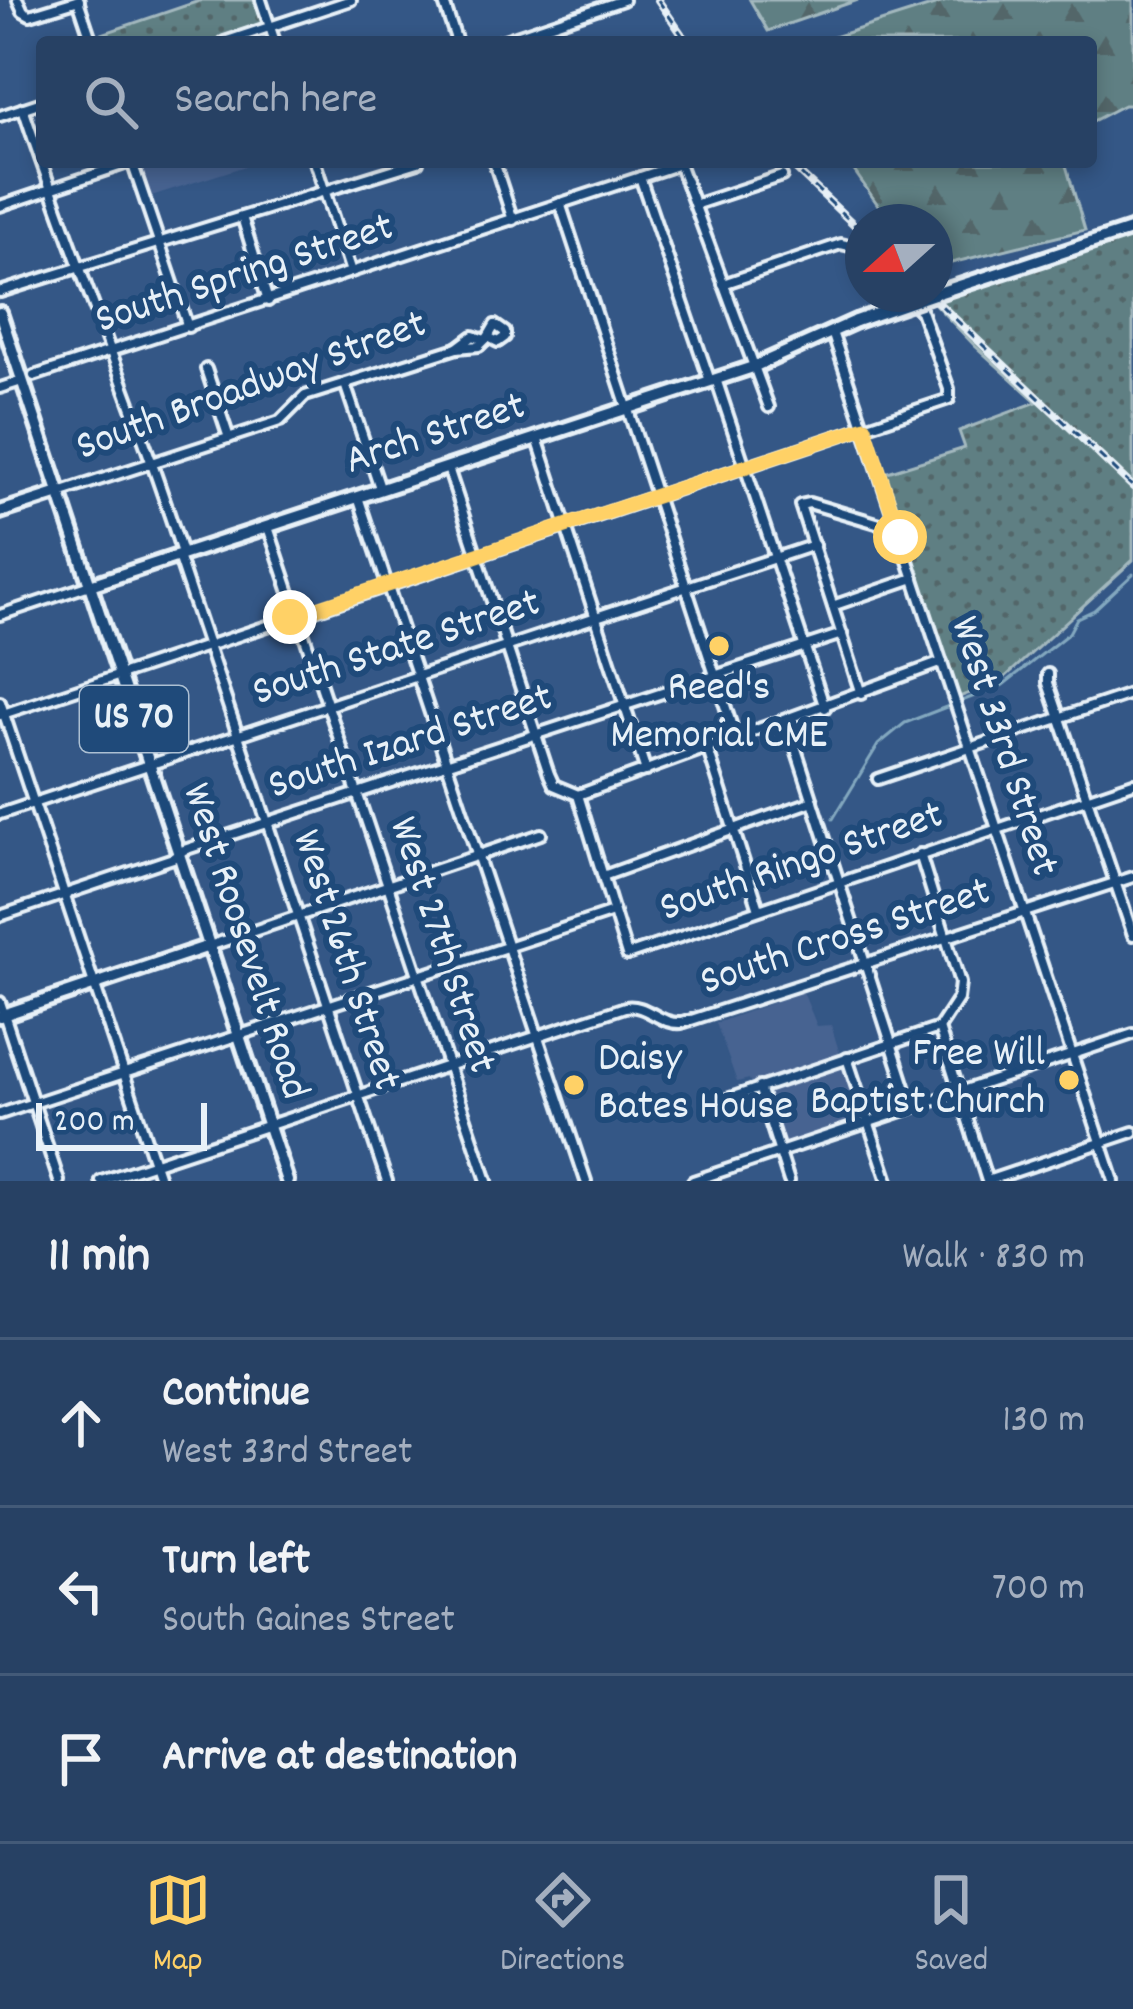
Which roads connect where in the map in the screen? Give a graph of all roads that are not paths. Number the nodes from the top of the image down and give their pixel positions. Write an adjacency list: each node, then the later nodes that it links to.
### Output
1 (18, 0): 2 (street)
2 (79, 0): 8 (street)
3 (261, 0): 7 (street)
4 (351, 0): 7 (street)
5 (443, 0): 11 (street)
6 (622, 0): 12 (street)
7 (270, 27): 9 (street); 10 (street)
8 (90, 36)
9 (242, 36)
10 (273, 36)
11 (455, 36)
12 (517, 36)
13 (36, 104): 14 (street)
14 (23, 108): 15 (street); 16 (street, West 26th Street)
15 (0, 116)
16 (36, 146)
17 (43, 168): 27 (street, West 26th Street)
18 (115, 168): 27 (street)
19 (134, 168): 35 (street)
20 (317, 168): 28 (street)
21 (399, 168): 28 (street)
22 (496, 168): 33 (street)
23 (665, 168): 26 (street, South Spring Street)
24 (681, 168): 30 (street)
25 (782, 176): 30 (street)
26 (640, 177): 29 (street, South Spring Street); 53 (street)
27 (51, 190): 31 (street); 37 (street, West 26th Street)
28 (324, 192): 32 (street); 38 (street)
29 (560, 203): 33 (street, South Spring Street); 57 (street)
30 (697, 204): 39 (street)
31 (0, 206)
32 (242, 217): 35 (street); 42 (street)
33 (513, 220): 38 (street, South Spring Street)
34 (1133, 229): 40 (main road, Arch Street)
35 (159, 242): 37 (street); 46 (street)
36 (845, 245): 39 (street)
37 (76, 267): 41 (street); 49 (street, West 26th Street)
38 (351, 272): 42 (street, South Spring Street)
39 (723, 284): 50 (street)
40 (953, 288)
41 (0, 292)
42 (268, 301): 46 (street, South Spring Street)
43 (882, 312): 47 (main road, Arch Street, bridge)
44 (921, 312): 58 (street)
45 (0, 313): 52 (main road, West Roosevelt Road)
46 (188, 327): 49 (street, South Spring Street)
47 (832, 332): 50 (main road, Arch Street); 58 (street, West 33rd Street)
48 (485, 338): 54 (street, South Broadway Street)
49 (112, 352): 52 (street, South Spring Street); 61 (street, West 26th Street)
50 (753, 367): 53 (main road, Arch Street); 56 (street)
51 (206, 369): 60 (street)
52 (28, 378): 55 (street, South Spring Street); 65 (main road, West Roosevelt Road)
53 (713, 380): 57 (main road, Arch Street); 62 (street)
54 (345, 384): 60 (street, South Broadway Street); 64 (street)
55 (0, 388)
56 (769, 407)
57 (627, 409): 59 (main road, Arch Street); 67 (street)
58 (865, 427): 62 (street); 71 (street, West 33rd Street)
59 (537, 438): 63 (main road, Arch Street); 70 (street)
60 (229, 439): 61 (street, South Broadway Street)
61 (152, 463): 65 (street, South Broadway Street); 73 (street, West 26th Street)
62 (745, 467): 67 (street); 75 (street)
63 (448, 468): 64 (main road, Arch Street); 74 (street)
64 (380, 488): 66 (main road, Arch Street)
65 (59, 493): 68 (main road, South Broadway Street); 77 (main road, West Roosevelt Road / US 70)
66 (358, 496): 69 (main road, Arch Street); 78 (street)
67 (656, 496): 70 (street); 79 (street)
68 (0, 512)
69 (268, 526): 73 (main road, Arch Street); 81 (street, West 27th Street)
70 (566, 526): 74 (street); 83 (street)
71 (897, 529): 72 (street); 76 (street, West 33rd Street)
72 (814, 544): 75 (street, South State Street); 80 (street)
73 (180, 554): 77 (main road, Arch Street); 85 (street, West 26th Street)
74 (476, 555): 78 (street); 86 (street)
75 (773, 558): 79 (street, South State Street); 87 (street)
76 (914, 578): 80 (street); 88 (street, West 33rd Street)
77 (90, 585): 82 (street); 90 (main road, West Roosevelt Road / US 70)
78 (387, 585): 81 (street); 91 (street)
79 (686, 587): 83 (street, South State Street); 92 (street)
80 (835, 604): 84 (street)
81 (297, 614): 85 (street); 96 (street, West 27th Street)
82 (0, 615)
83 (595, 616): 86 (street, South State Street); 97 (street)
84 (842, 634): 87 (street, South Izard Street); 94 (street)
85 (207, 644): 90 (street); 102 (street, West 26th Street)
86 (505, 646): 91 (street, South State Street); 103 (street)
87 (804, 646): 92 (street, South Izard Street); 98 (street)
88 (942, 662): 94 (street); 105 (street, West 33rd Street)
89 (1048, 674): 100 (street)
90 (119, 675): 99 (street); 107 (main road, West Roosevelt Road / US 70)
91 (416, 675): 96 (street, South State Street); 108 (street)
92 (714, 676): 97 (street, South Izard Street); 104 (street)
93 (1133, 693): 100 (street)
94 (861, 694): 98 (street)
95 (0, 702): 99 (street)
96 (328, 704): 102 (street, South State Street); 112 (street, West 27th Street)
97 (624, 705): 103 (street, South Izard Street); 109 (street)
98 (825, 708): 101 (street)
99 (2, 715): 116 (street)
100 (1059, 718): 105 (street); 114 (street)
101 (787, 722): 104 (street); 115 (street)
102 (237, 734): 107 (street, South State Street); 118 (street, West 26th Street)
103 (536, 734): 108 (street, South Izard Street); 113 (street)
104 (736, 739): 106 (street)
105 (970, 747): 110 (street); 120 (street, West 33rd Street)
106 (708, 750): 109 (street); 119 (street)
107 (149, 763): 116 (street, South State Street); 122 (main road, West Roosevelt Road / US 70)
108 (446, 764): 112 (street, South Izard Street); 124 (street)
109 (646, 771): 113 (street)
110 (878, 778)
111 (1133, 783): 114 (street, South Ringo Street)
112 (357, 793): 118 (street, South Izard Street); 129 (street, West 27th Street)
113 (578, 795): 125 (street)
114 (1087, 798): 120 (street, South Ringo Street); 128 (street)
115 (813, 801): 119 (street); 127 (street)
116 (34, 803): 117 (street, South State Street); 130 (street)
117 (0, 814)
118 (267, 824): 122 (street, South Izard Street); 135 (street, West 26th Street)
119 (733, 829): 125 (street); 131 (street)
120 (998, 830): 123 (street, South Ringo Street); 133 (street, West 33rd Street)
121 (541, 834): 124 (street)
122 (178, 854): 130 (street, South Izard Street); 139 (main road, West Roosevelt Road / US 70)
123 (920, 854): 127 (street, South Ringo Street); 137 (street)
124 (477, 857): 129 (street); 138 (street)
125 (603, 876): 132 (street)
126 (1133, 877): 128 (street, South Cross Street)
127 (840, 881): 131 (street, South Ringo Street); 140 (street)
128 (1115, 882): 133 (street, South Cross Street); 136 (street)
129 (387, 886): 135 (street); 141 (street, West 27th Street)
130 (64, 895): 134 (street, South Izard Street); 142 (street)
131 (759, 909): 132 (street, South Ringo Street)
132 (613, 913): 138 (street, South Ringo Street)
133 (1026, 913): 137 (street, South Cross Street); 150 (street, West 33rd Street)
134 (0, 916)
135 (298, 916): 139 (street); 143 (street, West 26th Street)
136 (1133, 935)
137 (945, 938): 140 (street, South Cross Street); 145 (street)
138 (507, 944): 141 (street, South Ringo Street); 148 (street)
139 (208, 946): 142 (main road); 147 (main road, West Roosevelt Road / US 70)
140 (865, 966): 148 (street, South Cross Street); 149 (street)
141 (417, 974): 143 (street, South Ringo Street); 152 (street, West 27th Street)
142 (94, 984): 144 (main road); 153 (street)
143 (327, 1004): 147 (street, South Ringo Street); 156 (street, West 26th Street)
144 (1, 1010): 158 (street)
145 (939, 1028): 149 (street); 155 (street)
146 (1133, 1034): 150 (street)
147 (239, 1035): 153 (street, South Ringo Street); 162 (main road, West Roosevelt Road / US 70)
148 (537, 1035): 152 (street, South Cross Street); 173 (street)
149 (889, 1044): 151 (street); 159 (street)
150 (1073, 1054): 155 (street); 164 (street, West 33rd Street)
151 (848, 1058): 154 (street); 161 (street)
152 (447, 1064): 156 (street, South Cross Street); 172 (street, West 27th Street)
153 (124, 1073): 158 (street, South Ringo Street); 166 (street)
154 (759, 1087): 157 (street); 165 (street)
155 (959, 1092): 159 (street); 177 (street)
156 (358, 1094): 162 (street, South Cross Street); 171 (street, West 26th Street)
157 (728, 1099)
158 (34, 1102): 160 (street, South Ringo Street); 167 (street)
159 (912, 1108): 161 (street)
160 (0, 1114)
161 (869, 1122): 165 (street); 176 (street)
162 (269, 1124): 166 (street, South Cross Street); 170 (main road, West Roosevelt Road / US 70)
163 (1133, 1132): 164 (street)
164 (1102, 1142): 177 (street); 178 (street, West 33rd Street)
165 (780, 1152): 174 (street); 175 (street)
166 (154, 1163): 168 (street, South Cross Street); 169 (street)
167 (59, 1181)
168 (100, 1181)
169 (160, 1181)
170 (287, 1181)
171 (386, 1181)
172 (487, 1181)
173 (586, 1181)
174 (693, 1181)
175 (789, 1181)
176 (888, 1181)
177 (987, 1181)
178 (1114, 1181)

